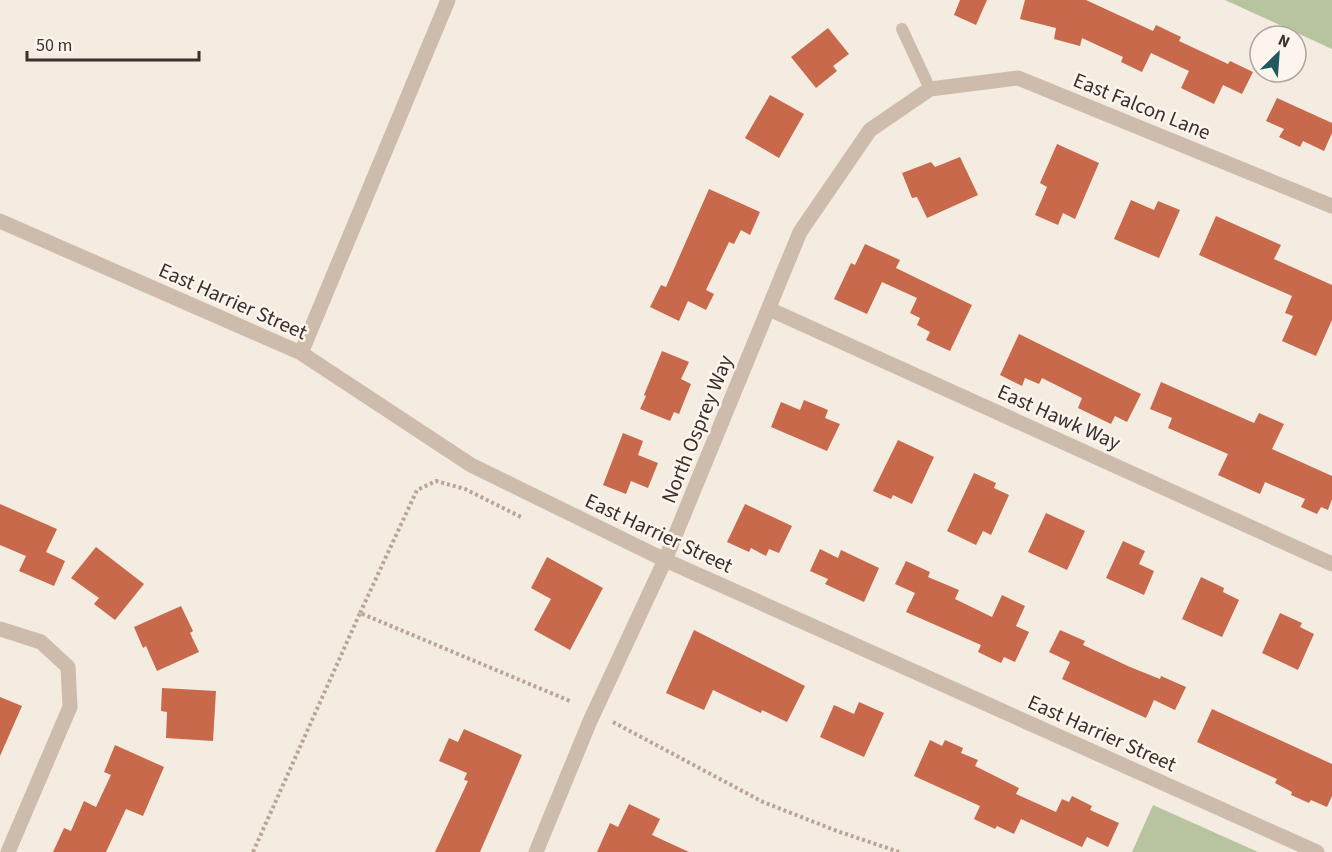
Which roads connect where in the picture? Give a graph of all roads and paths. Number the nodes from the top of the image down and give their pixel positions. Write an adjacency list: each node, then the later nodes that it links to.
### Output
1 (448, 0): 7 (street)
2 (902, 29): 3 (lane)
3 (930, 89): 4 (street, East Falcon Lane); 6 (street, North Osprey Way)
4 (1332, 206)
5 (0, 221): 7 (street, East Harrier Street)
6 (769, 309): 9 (street, North Osprey Way); 10 (street, East Hawk Way)
7 (301, 353): 9 (street, East Harrier Street)
8 (523, 518): 11 (path)
9 (665, 560): 17 (street, North Osprey Way); 19 (street, East Harrier Street)
10 (1332, 564)
11 (360, 613): 13 (path); 16 (path)
12 (0, 629): 15 (street)
13 (570, 701)
14 (613, 722): 18 (path)
15 (8, 852)
16 (254, 852)
17 (536, 852)
18 (899, 852)
19 (1317, 852)

